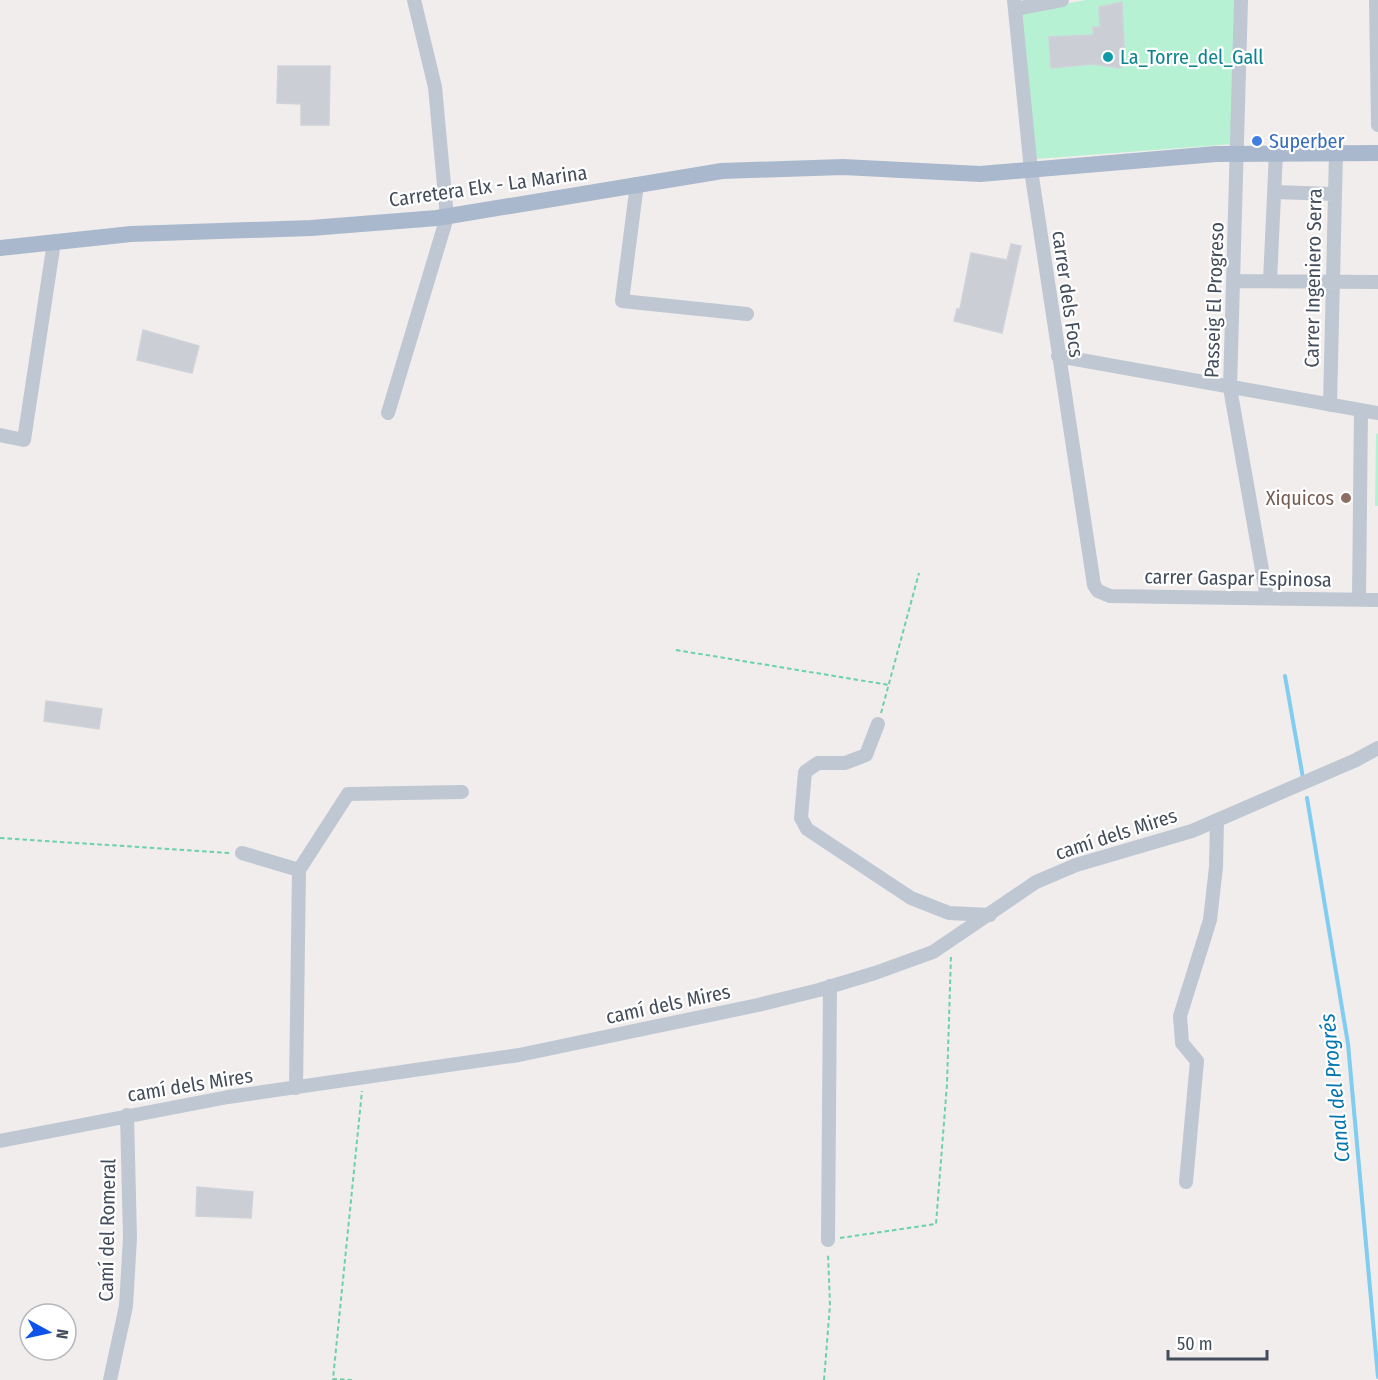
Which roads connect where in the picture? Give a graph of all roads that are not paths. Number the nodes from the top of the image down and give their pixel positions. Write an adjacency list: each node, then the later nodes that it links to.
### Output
1 (414, 0): 16 (street)
2 (1062, 0): 5 (street)
3 (1241, 0): 8 (street, Passeig El Progreso)
4 (1376, 0): 6 (street)
5 (1014, 5): 12 (street, carrer dels Focs)
6 (1378, 47): 7 (street)
7 (1378, 125)
8 (1238, 153): 9 (main road, Carretera Elx - La Marina); 12 (main road, Carretera Elx - La Marina); 19 (street, Passeig El Progreso)
9 (1275, 153): 10 (main road, Carretera Elx - La Marina); 14 (street)
10 (1336, 153): 11 (main road, Carretera Elx - La Marina); 15 (street, Carrer Ingeniero Serra)
11 (1378, 153)
12 (1030, 170): 13 (main road, Carretera Elx - La Marina); 24 (street, carrer dels Focs)
13 (637, 184): 16 (main road, Carretera Elx - La Marina); 23 (street)
14 (1274, 192): 15 (street); 20 (street)
15 (1334, 194): 21 (street, Carrer Ingeniero Serra)
16 (447, 217): 17 (main road, Carretera Elx - La Marina); 28 (street)
17 (54, 242): 18 (main road, Carretera Elx - La Marina); 30 (street)
18 (0, 248)
19 (1233, 281): 20 (street); 25 (street, Passeig El Progreso)
20 (1270, 281): 21 (street)
21 (1331, 282): 22 (street); 26 (street, Carrer Ingeniero Serra)
22 (1378, 282)
23 (747, 314)
24 (1058, 356): 25 (street); 31 (street, carrer dels Focs)
25 (1230, 388): 26 (street); 32 (street, Passeig El Progreso)
26 (1330, 405): 27 (street)
27 (1361, 410): 29 (street); 33 (street)
28 (388, 413)
29 (1378, 413)
30 (0, 435)
31 (1098, 591): 32 (street, carrer Gaspar Espinosa)
32 (1267, 598): 33 (street, carrer Gaspar Espinosa)
33 (1359, 599): 34 (street, carrer Gaspar Espinosa)
34 (1378, 600)
35 (878, 724): 41 (street)
36 (1378, 748): 38 (street, camí dels Mires)
37 (462, 792): 40 (street)
38 (1217, 820): 41 (street, camí dels Mires); 46 (street)
39 (242, 853): 40 (street)
40 (299, 870): 43 (street)
41 (990, 915): 42 (street, camí dels Mires)
42 (830, 986): 43 (street, camí dels Mires); 47 (street)
43 (296, 1088): 44 (street, camí dels Mires)
44 (127, 1115): 45 (street, camí dels Mires); 48 (street, Camí del Romeral)
45 (0, 1141)
46 (1186, 1182)
47 (828, 1240)
48 (110, 1380)

